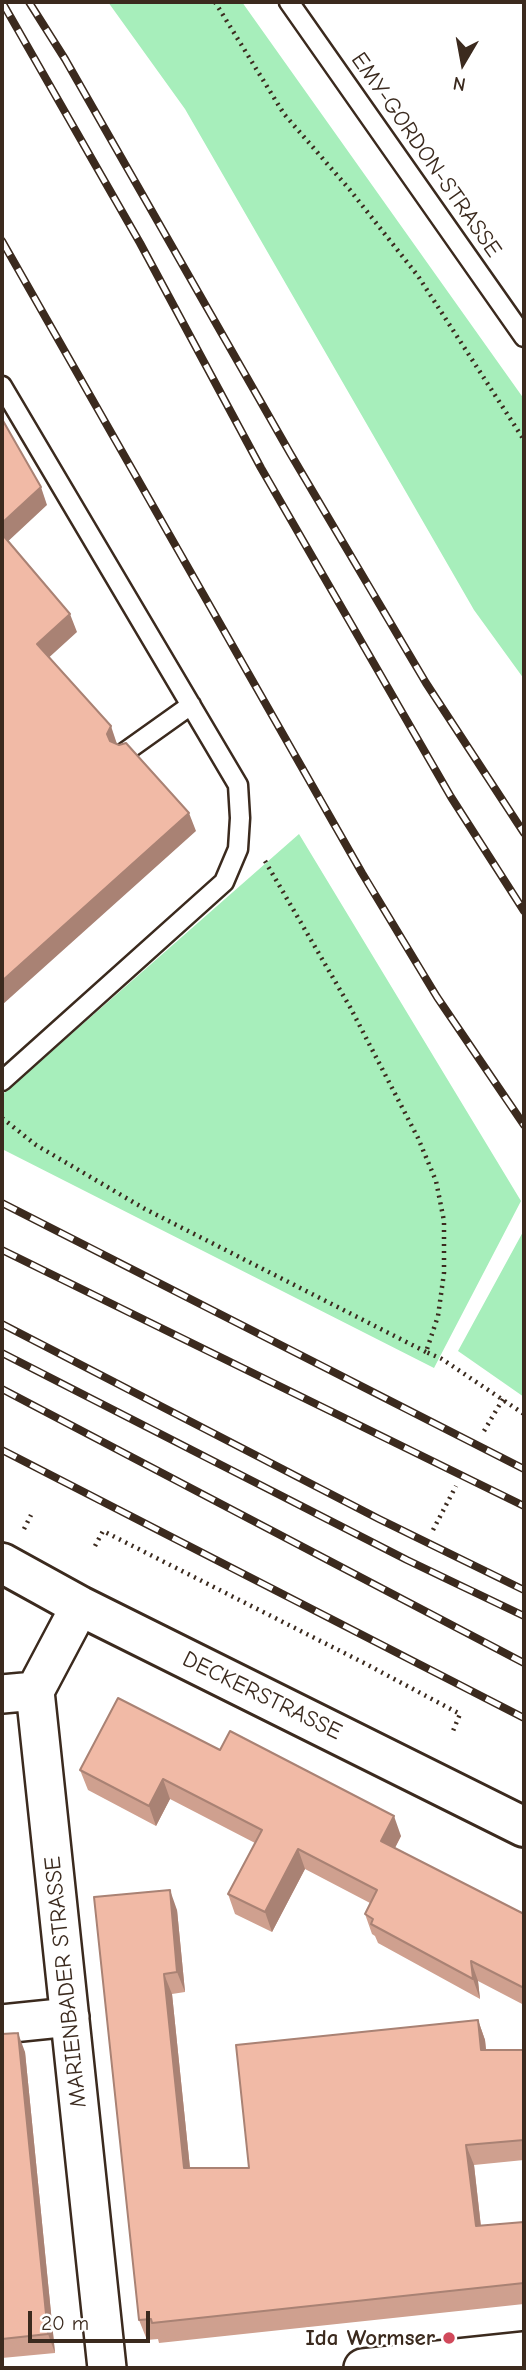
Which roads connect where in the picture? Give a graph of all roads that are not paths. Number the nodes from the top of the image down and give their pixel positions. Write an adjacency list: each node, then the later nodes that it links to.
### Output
1 (289, 2): 2 (lane, EMY-GORDON-STRASSE)
2 (524, 337)
3 (2, 386): 4 (lane)
4 (191, 705): 5 (lane); 6 (lane)
5 (125, 752)
6 (2, 1080)
7 (2, 1563): 8 (street, DECKERSTRASSE)
8 (80, 1606): 9 (street, MARIENBADER STRASSE); 10 (street, DECKERSTRASSE)
9 (18, 1693): 11 (street, MARIENBADER STRASSE)
10 (524, 1827)
11 (70, 2017): 12 (street); 15 (street, MARIENBADER STRASSE)
12 (2, 2024)
13 (524, 2351): 14 (street)
14 (402, 2366): 16 (street)
15 (107, 2368)
16 (363, 2368)

